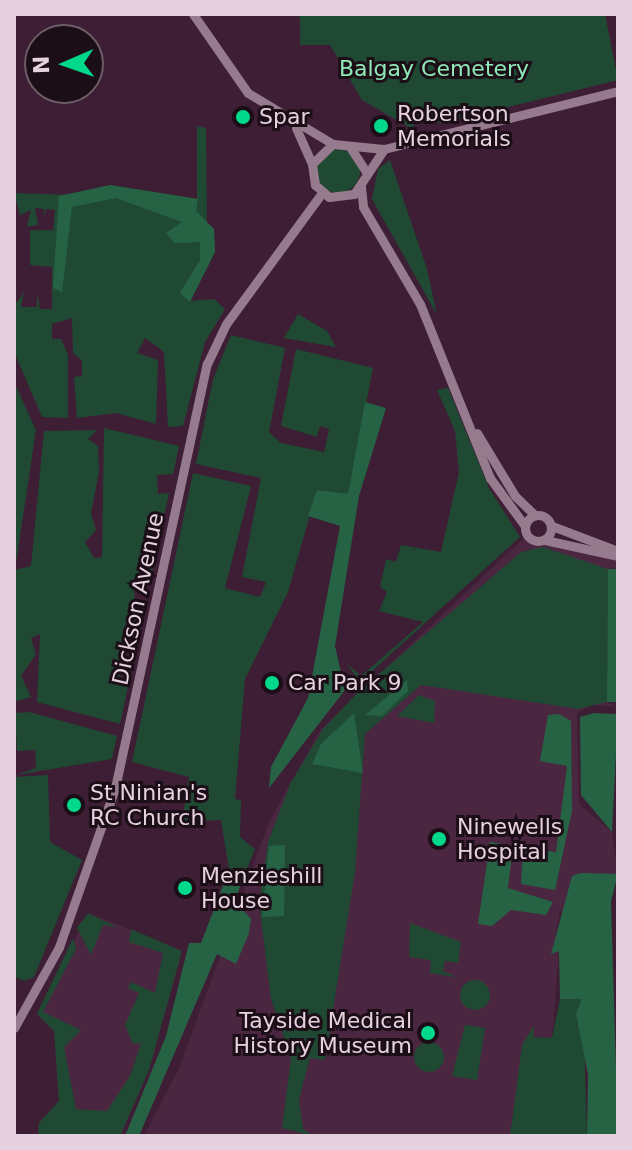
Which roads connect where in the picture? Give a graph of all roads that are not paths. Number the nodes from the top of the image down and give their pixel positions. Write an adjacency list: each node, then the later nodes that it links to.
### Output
1 (193, 14): 3 (street)
2 (618, 91): 6 (street)
3 (296, 128): 4 (street); 7 (street)
4 (333, 144): 5 (street); 7 (street)
5 (347, 145): 6 (street); 8 (street)
6 (384, 149): 8 (street)
7 (312, 164): 10 (street)
8 (366, 172): 9 (street)
9 (361, 187): 11 (street); 12 (street)
10 (322, 193): 11 (street); 19 (street, Dickson Avenue)
11 (345, 198): 12 (street)
12 (363, 207): 13 (street)
13 (467, 416): 14 (street); 15 (street)
14 (535, 515): 15 (street); 16 (street)
15 (525, 526): 17 (street)
16 (552, 526): 17 (street); 18 (street)
17 (545, 540): 18 (street)
18 (618, 554)
19 (14, 1028)

